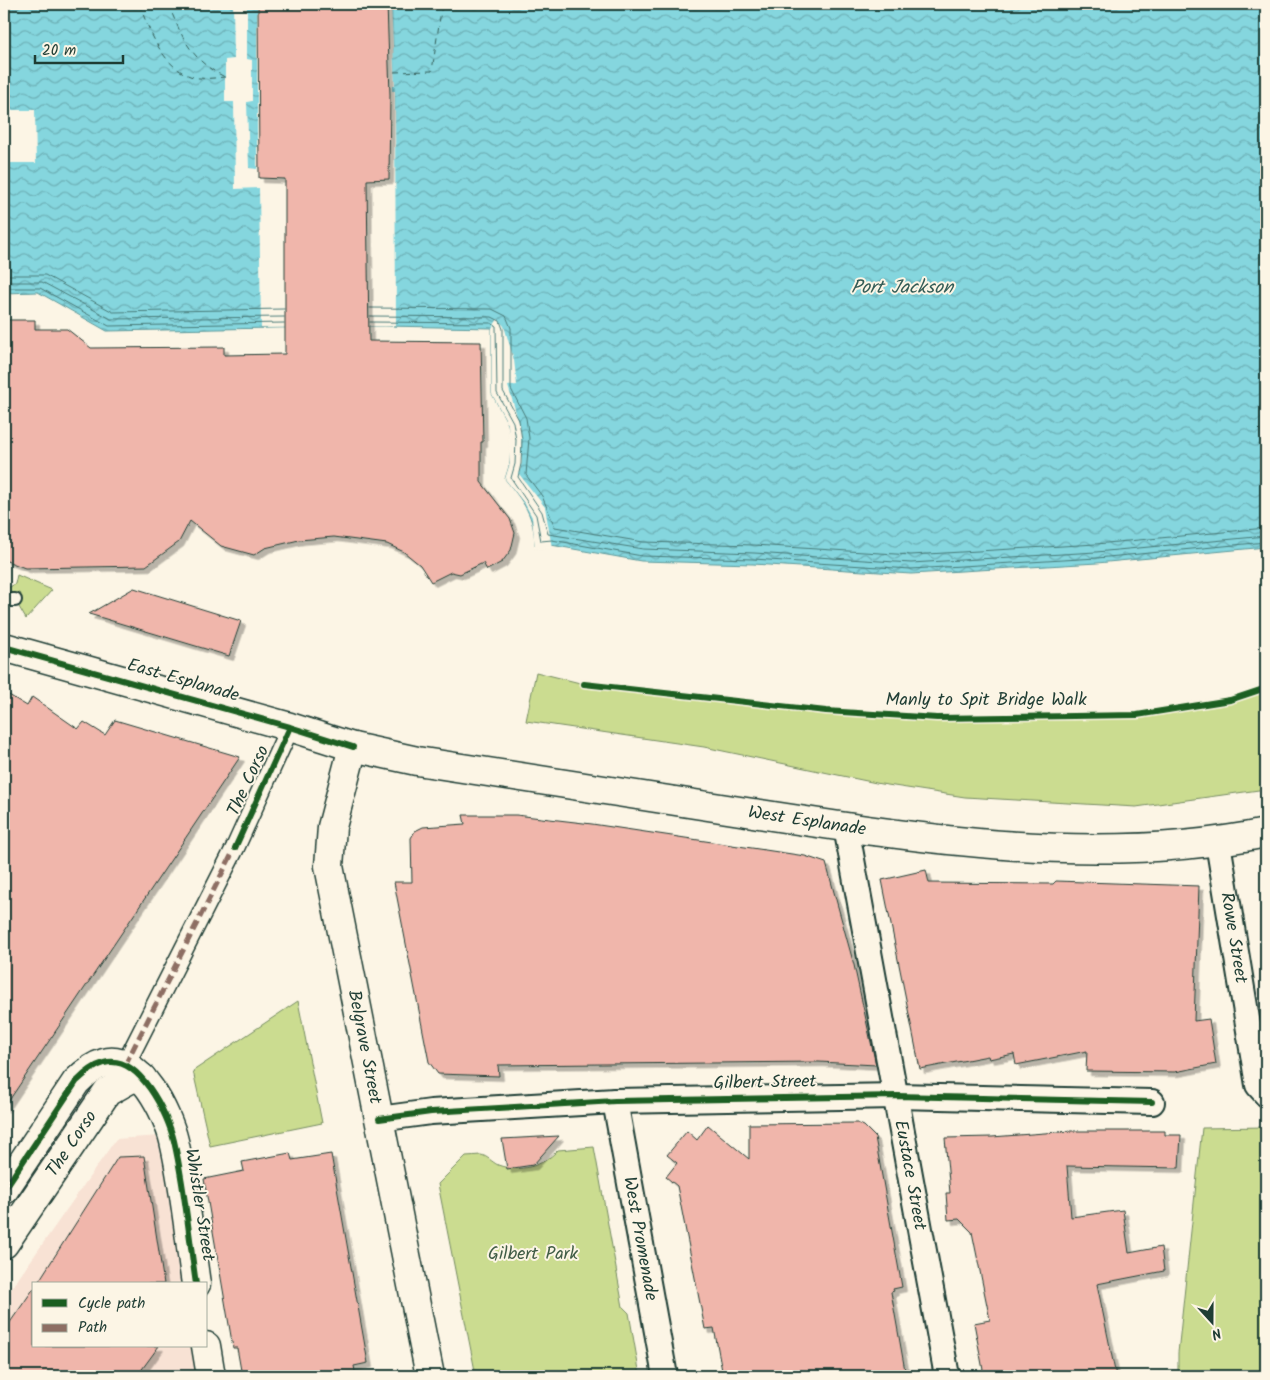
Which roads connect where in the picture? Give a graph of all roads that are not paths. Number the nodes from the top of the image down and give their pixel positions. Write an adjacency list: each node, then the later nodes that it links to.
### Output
1 (4, 647): 2 (main road, East Esplanade)
2 (290, 727): 3 (main road, East Esplanade); 7 (street, The Corso)
3 (353, 747): 4 (main road, West Esplanade); 12 (main road, Belgrave Street)
4 (846, 827): 6 (main road, West Esplanade); 9 (street, Eustace Street)
5 (1266, 833): 6 (main road, West Esplanade)
6 (1218, 843): 8 (street, Rowe Street)
7 (134, 1072): 13 (main road, The Corso); 14 (main road, The Corso); 15 (main road, Whistler Street)
8 (1264, 1093)
9 (897, 1096): 10 (street, Gilbert Street); 11 (street, Gilbert Street); 20 (street, Eustace Street)
10 (615, 1102): 12 (street, Gilbert Street); 19 (street, West Promenade)
11 (1152, 1102)
12 (379, 1119): 18 (main road, Belgrave Street)
13 (4, 1190)
14 (4, 1244)
15 (196, 1282)
16 (206, 1348): 17 (main road)
17 (211, 1376)
18 (430, 1376)
19 (666, 1376)
20 (947, 1376)

